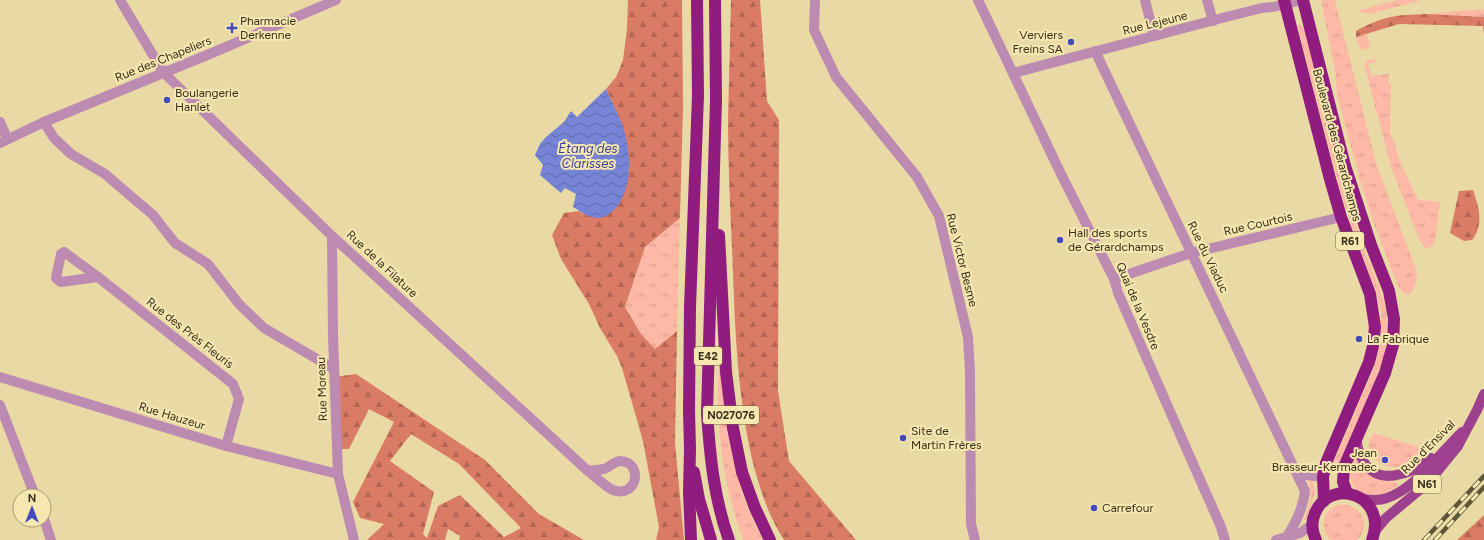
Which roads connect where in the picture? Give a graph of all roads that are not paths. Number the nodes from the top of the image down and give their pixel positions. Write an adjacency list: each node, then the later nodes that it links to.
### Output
1 (120, 0): 14 (street, Rue de la Filature)
2 (336, 0): 14 (street, Rue des Chapeliers)
3 (697, 0): 33 (highway, E42)
4 (715, 0): 19 (highway, E42)
5 (815, 0): 52 (street, Rue Victor Besme)
6 (978, 0): 15 (street, Quai de la Vesdre)
7 (1145, 0): 12 (street)
8 (1207, 0): 11 (street)
9 (1303, 0): 10 (street, Rue Lejeune); 30 (highway, Boulevard des Gérardchamps / R61)
10 (1285, 2): 11 (street, Rue Lejeune); 20 (highway, Boulevard des Gérardchamps / R61)
11 (1213, 21): 12 (street, Rue Lejeune)
12 (1154, 36): 13 (street, Rue Lejeune)
13 (1094, 51): 15 (street, Rue Lejeune); 22 (street, Rue du Viaduc)
14 (163, 72): 17 (street, Rue des Chapeliers); 21 (street, Rue de la Filature)
15 (1013, 73): 24 (street, Quai de la Vesdre)
16 (0, 122): 18 (street)
17 (44, 122): 18 (street, Rue des Chapeliers); 25 (street)
18 (4, 140)
19 (714, 170): 50 (highway, E42); 51 (highway, N027076)
20 (1341, 217): 22 (street, Rue Courtois); 37 (highway, Boulevard des Gérardchamps / R61)
21 (332, 236): 25 (street, Rue Moreau); 34 (street, Rue de la Filature)
22 (1191, 253): 24 (street, Rue Courtois); 36 (street, Rue du Viaduc)
23 (98, 277): 32 (street, Rue des Près Fleuris)
24 (1114, 279): 53 (street, Quai de la Vesdre)
25 (334, 369): 35 (street, Rue Moreau)
26 (0, 377): 32 (street, Rue Hauzeur)
27 (1484, 394): 29 (main road, Rue d'Ensival / N61)
28 (0, 405): 38 (street)
29 (1468, 426): 31 (main road, Rue d'Ensival / N61); 44 (main road, Rue d'Ensival / N61)
30 (1356, 439): 31 (main road); 39 (highway, Boulevard des Gérardchamps / R61)
31 (1450, 444): 40 (main road, Rue d'Ensival / N61)
32 (226, 446): 35 (street, Rue Hauzeur)
33 (690, 449): 48 (highway); 49 (highway, E42)
34 (588, 471)
35 (338, 474): 47 (street, Rue Moreau)
36 (1298, 474): 37 (street); 45 (street, Rue du Viaduc)
37 (1323, 476): 41 (highway, Boulevard des Gérardchamps / R61)
38 (32, 488)
39 (1347, 493): 40 (highway); 41 (highway)
40 (1362, 499): 44 (highway)
41 (1324, 501): 42 (highway)
42 (1313, 524): 45 (street); 54 (highway)
43 (47, 528): 46 (street)
44 (1374, 536)
45 (1281, 539)
46 (51, 540)
47 (354, 540)
48 (691, 540)
49 (711, 540)
50 (729, 540)
51 (770, 540)
52 (975, 540)
53 (1225, 540)
54 (1316, 540)

